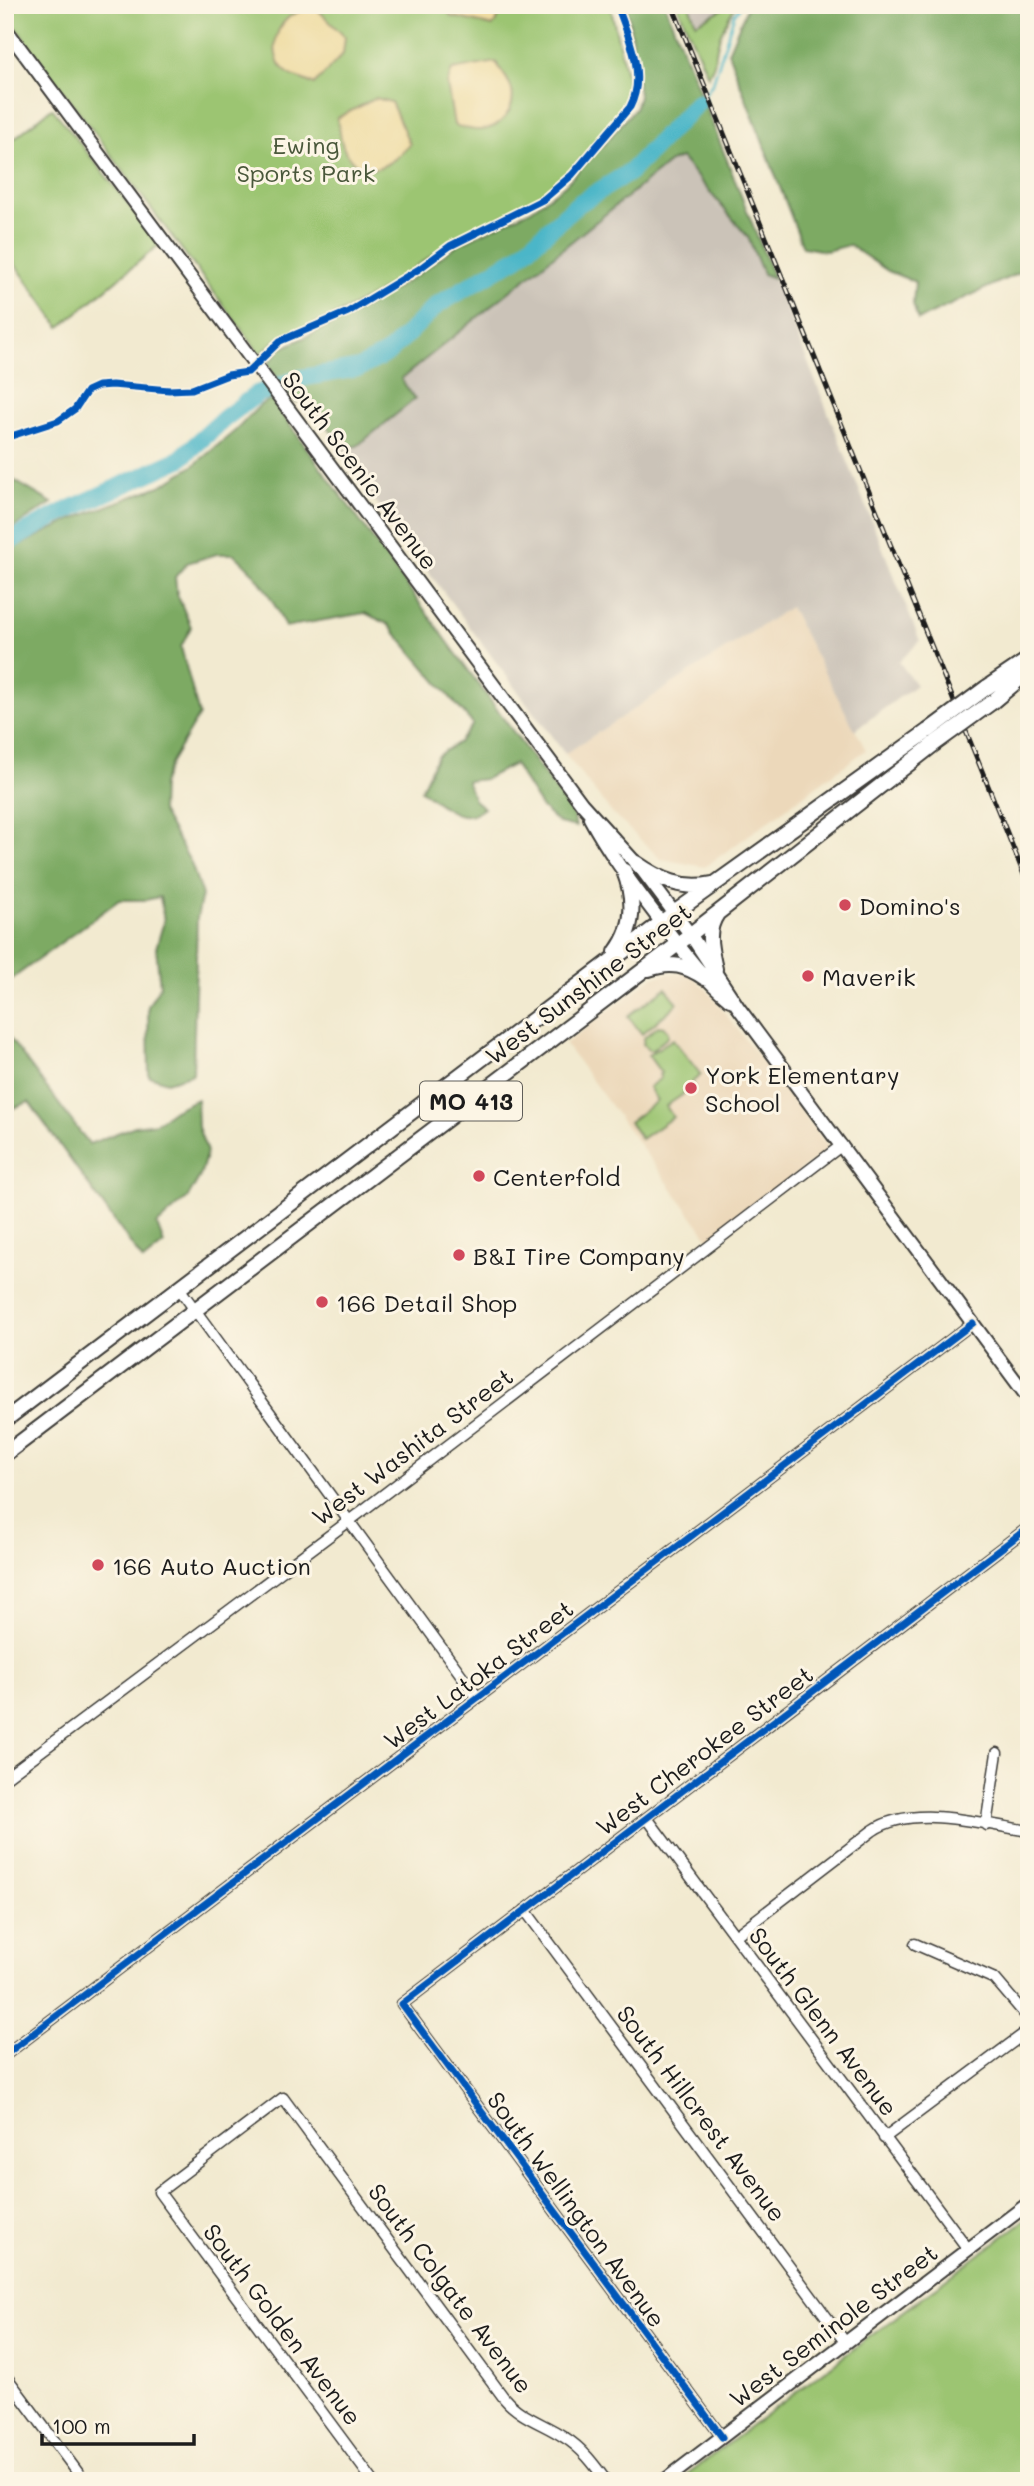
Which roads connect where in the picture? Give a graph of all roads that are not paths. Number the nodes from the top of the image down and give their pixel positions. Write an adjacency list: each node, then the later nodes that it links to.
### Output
1 (5, 27): 5 (main road, South Scenic Avenue)
2 (1029, 659): 4 (main road, West Sunshine Street / MO 413, bridge)
3 (1029, 671): 4 (main road, West Sunshine Street / MO 413, bridge)
4 (931, 738): 6 (main road, West Sunshine Street / MO 413); 7 (main road, West Sunshine Street / MO 413)
5 (630, 867): 6 (main road); 8 (main road, South Scenic Avenue); 9 (main road, South Scenic Avenue); 12 (main road)
6 (716, 883): 8 (main road, West Sunshine Street / MO 413)
7 (721, 909): 10 (main road, West Sunshine Street / MO 413); 14 (main road)
8 (674, 913): 9 (main road, West Sunshine Street / MO 413); 10 (main road, South Scenic Avenue)
9 (662, 922): 11 (main road, South Scenic Avenue); 12 (main road, West Sunshine Street / MO 413)
10 (690, 934): 11 (main road, West Sunshine Street / MO 413); 14 (main road, South Scenic Avenue)
11 (678, 944): 13 (main road, West Sunshine Street / MO 413); 14 (main road, South Scenic Avenue)
12 (608, 963): 16 (main road, West Sunshine Street / MO 413)
13 (638, 974): 14 (main road); 17 (main road, West Sunshine Street / MO 413)
14 (710, 974): 15 (main road, South Scenic Avenue)
15 (842, 1145): 18 (main road, South Scenic Avenue); 22 (street, West Washita Street)
16 (179, 1288): 17 (street); 20 (main road, West Sunshine Street / MO 413)
17 (195, 1310): 21 (main road, West Sunshine Street / MO 413); 22 (street)
18 (973, 1323): 19 (main road, South Scenic Avenue); 24 (street, West Latoka Street)
19 (1029, 1399)
20 (5, 1420)
21 (5, 1454)
22 (349, 1521): 24 (street); 26 (street, West Washita Street)
23 (1029, 1527): 27 (street, West Cherokee Street)
24 (478, 1698): 36 (street, West Latoka Street)
25 (997, 1753): 28 (street)
26 (5, 1778)
27 (647, 1818): 30 (street, West Cherokee Street); 31 (street, South Glenn Avenue)
28 (986, 1825): 29 (street); 31 (street)
29 (1029, 1831)
30 (525, 1910): 33 (street, West Cherokee Street); 41 (street, South Hillcrest Avenue)
31 (735, 1937): 37 (street, South Glenn Avenue)
32 (915, 1944): 34 (street)
33 (402, 2004): 43 (street, South Wellington Avenue)
34 (1029, 2019)
35 (1029, 2030): 37 (street)
36 (5, 2055)
37 (884, 2138): 40 (street, South Glenn Avenue)
38 (159, 2192): 45 (street, South Golden Avenue); 46 (street, South Colgate Avenue)
39 (1029, 2203): 40 (main road, West Seminole Street)
40 (968, 2249): 41 (main road, West Seminole Street)
41 (845, 2342): 43 (main road, West Seminole Street)
42 (5, 2375): 44 (street)
43 (722, 2437): 47 (main road, West Seminole Street)
44 (84, 2481)
45 (373, 2481)
46 (606, 2481)
47 (664, 2481)

